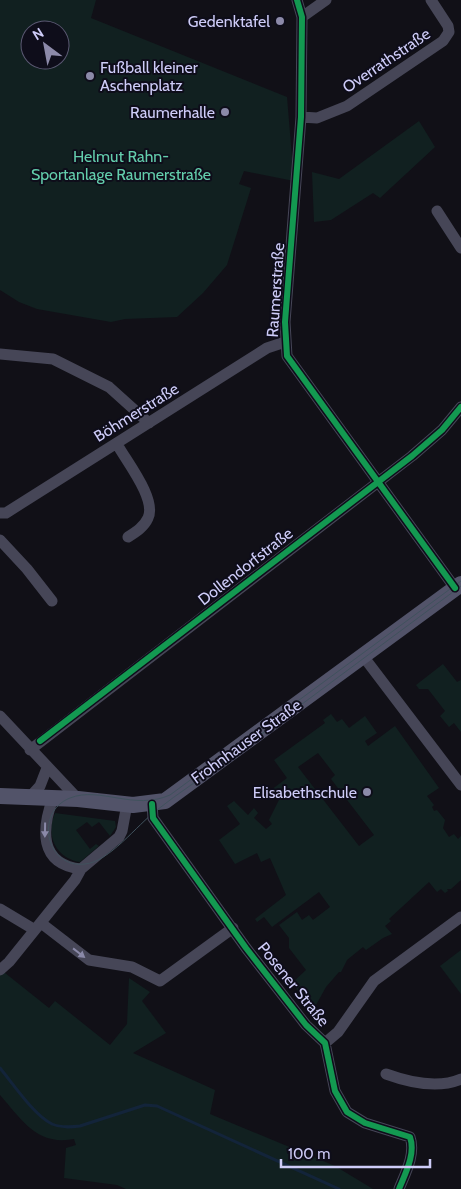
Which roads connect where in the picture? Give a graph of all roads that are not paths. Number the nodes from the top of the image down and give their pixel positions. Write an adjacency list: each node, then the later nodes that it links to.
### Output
1 (297, 0): 4 (street, Raumerstraße)
2 (326, 0): 4 (street)
3 (431, 0): 5 (street, Overrathstraße)
4 (302, 17): 5 (street, Raumerstraße)
5 (301, 116): 8 (street, Raumerstraße)
6 (437, 211): 7 (street)
7 (461, 248)
8 (285, 342): 11 (street, Böhmerstraße); 13 (street, Raumerstraße)
9 (0, 354): 11 (street)
10 (461, 407): 13 (street, Dollendorfstraße)
11 (149, 423): 12 (street, Böhmerstraße)
12 (117, 444): 14 (street, Böhmerstraße); 15 (street)
13 (379, 480): 17 (street, Raumerstraße); 21 (street, Dollendorfstraße)
14 (2, 515)
15 (128, 537)
16 (0, 540): 18 (street)
17 (458, 586): 19 (main road, Frohnhauser Straße)
18 (52, 601)
19 (363, 656): 23 (street); 29 (main road, Frohnhauser Straße)
20 (0, 716): 21 (street)
21 (30, 750): 22 (street)
22 (47, 768): 25 (street); 27 (street)
23 (461, 785)
24 (0, 796): 25 (main road, Frohnhauser Straße)
25 (30, 798): 26 (main road, Frohnhauser Straße)
26 (53, 798): 27 (main road, Frohnhauser Straße); 30 (street, one-way to 30)
27 (78, 798): 28 (main road, Frohnhauser Straße)
28 (127, 804): 29 (main road, Frohnhauser Straße); 30 (street)
29 (152, 804): 34 (street, Posener Straße)
30 (81, 869): 33 (street)
31 (0, 909): 33 (street)
32 (461, 917): 36 (street)
33 (38, 926): 34 (street, one-way to 34); 35 (street)
34 (233, 928): 36 (street, Posener Straße)
35 (0, 970)
36 (325, 1043): 39 (street, Posener Straße)
37 (386, 1074): 38 (street)
38 (461, 1079)
39 (399, 1189)

